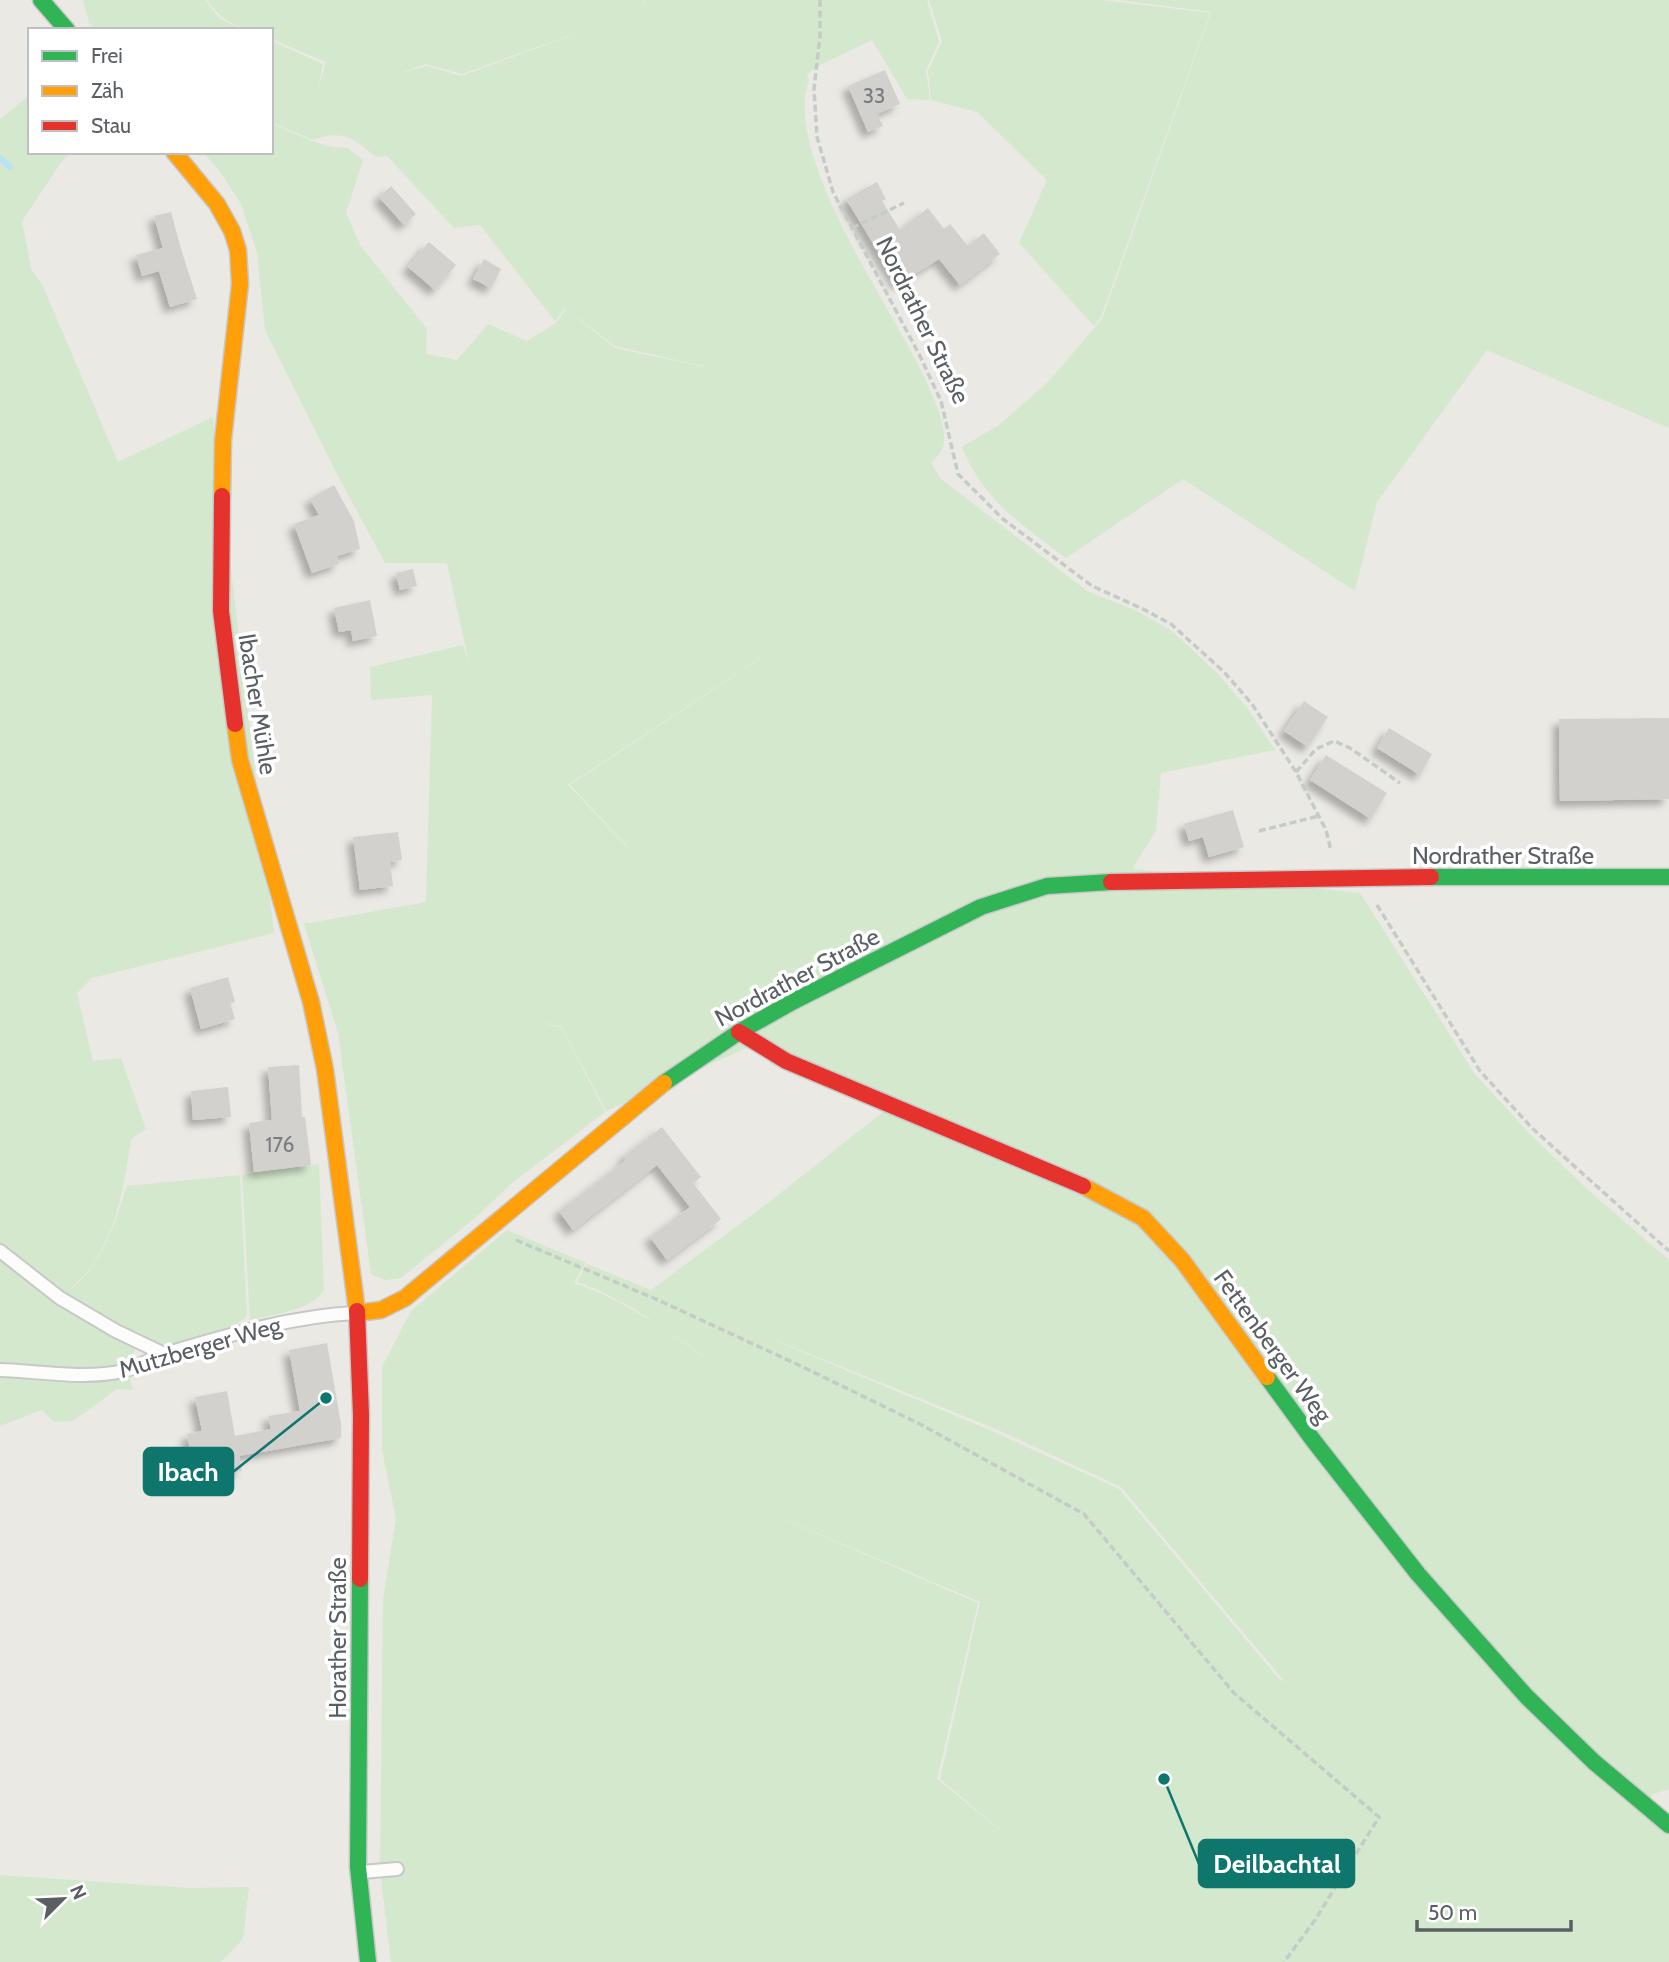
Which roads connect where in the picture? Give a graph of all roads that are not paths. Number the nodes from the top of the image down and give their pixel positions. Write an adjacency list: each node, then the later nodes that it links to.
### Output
1 (41, 0): 2 (main road)
2 (65, 28)
3 (176, 154): 7 (main road, Ibacher Mühle)
4 (1669, 877): 5 (main road, Nordrather Straße)
5 (739, 1032): 7 (main road, Nordrather Straße); 10 (main road, Fettenberger Weg)
6 (0, 1251): 8 (lane)
7 (357, 1313): 8 (lane, Mutzberger Weg); 12 (main road, Horather Straße)
8 (164, 1354): 9 (lane, Mutzberger Weg)
9 (0, 1370)
10 (1669, 1825)
11 (397, 1869): 12 (lane)
12 (359, 1872): 13 (main road, Horather Straße)
13 (368, 1962)

